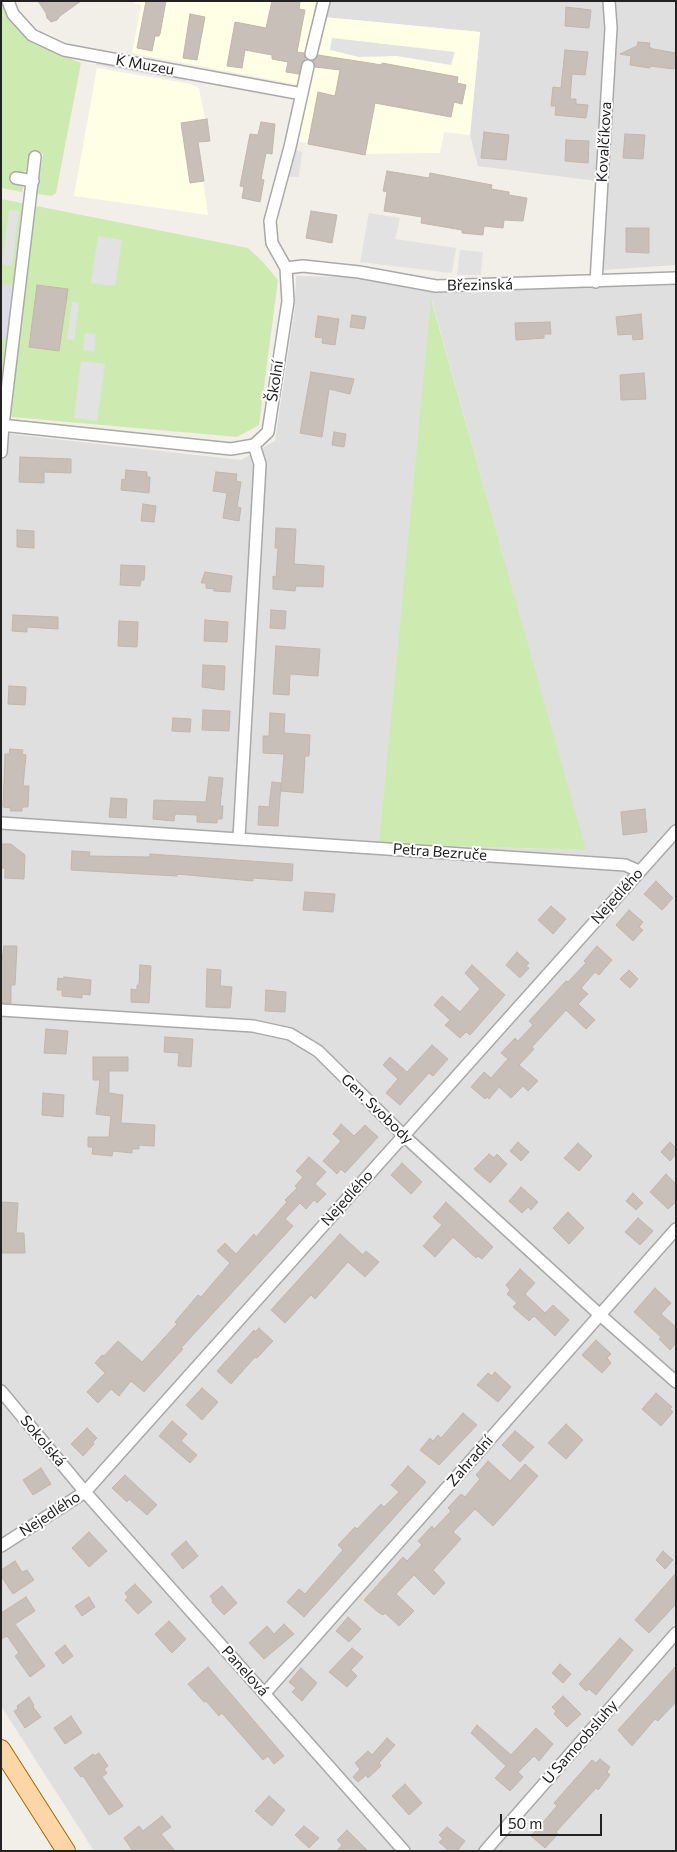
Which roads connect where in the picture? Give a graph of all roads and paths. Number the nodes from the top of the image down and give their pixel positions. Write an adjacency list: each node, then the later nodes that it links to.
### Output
1 (8, 1): 4 (street, K Muzeu)
2 (324, 1): 4 (street, Školní)
3 (609, 1): 10 (street, Kovalčíkova)
4 (302, 94): 8 (street, Školní)
5 (36, 157): 7 (street)
6 (16, 178): 7 (street)
7 (33, 181): 11 (street)
8 (286, 268): 10 (street, Březinská); 12 (street, Školní)
9 (676, 278): 10 (street, Březinská)
10 (596, 282)
11 (2, 425): 12 (street); 13 (street)
12 (254, 445): 16 (street)
13 (1, 452)
14 (1, 823): 16 (street, Petra Bezruče)
15 (676, 831): 17 (street, Nejedlého)
16 (239, 838): 17 (street, Petra Bezruče)
17 (639, 871): 19 (street, Nejedlého)
18 (1, 1010): 19 (street, Gen. Svobody)
19 (403, 1135): 21 (street, Gen. Svobody); 24 (street, Nejedlého)
20 (676, 1229): 21 (street, Zahradní)
21 (599, 1314): 22 (street, Gen. Svobody); 27 (street, Zahradní)
22 (676, 1382)
23 (1, 1391): 24 (street, Sokolská)
24 (86, 1492): 25 (street, Nejedlého); 27 (street, Panelová)
25 (1, 1546)
26 (676, 1634): 31 (street, U Samoobsluhy)
27 (265, 1693): 30 (street, Panelová)
28 (1, 1749): 29 (main road)
29 (66, 1851)
30 (404, 1851)
31 (485, 1851)

